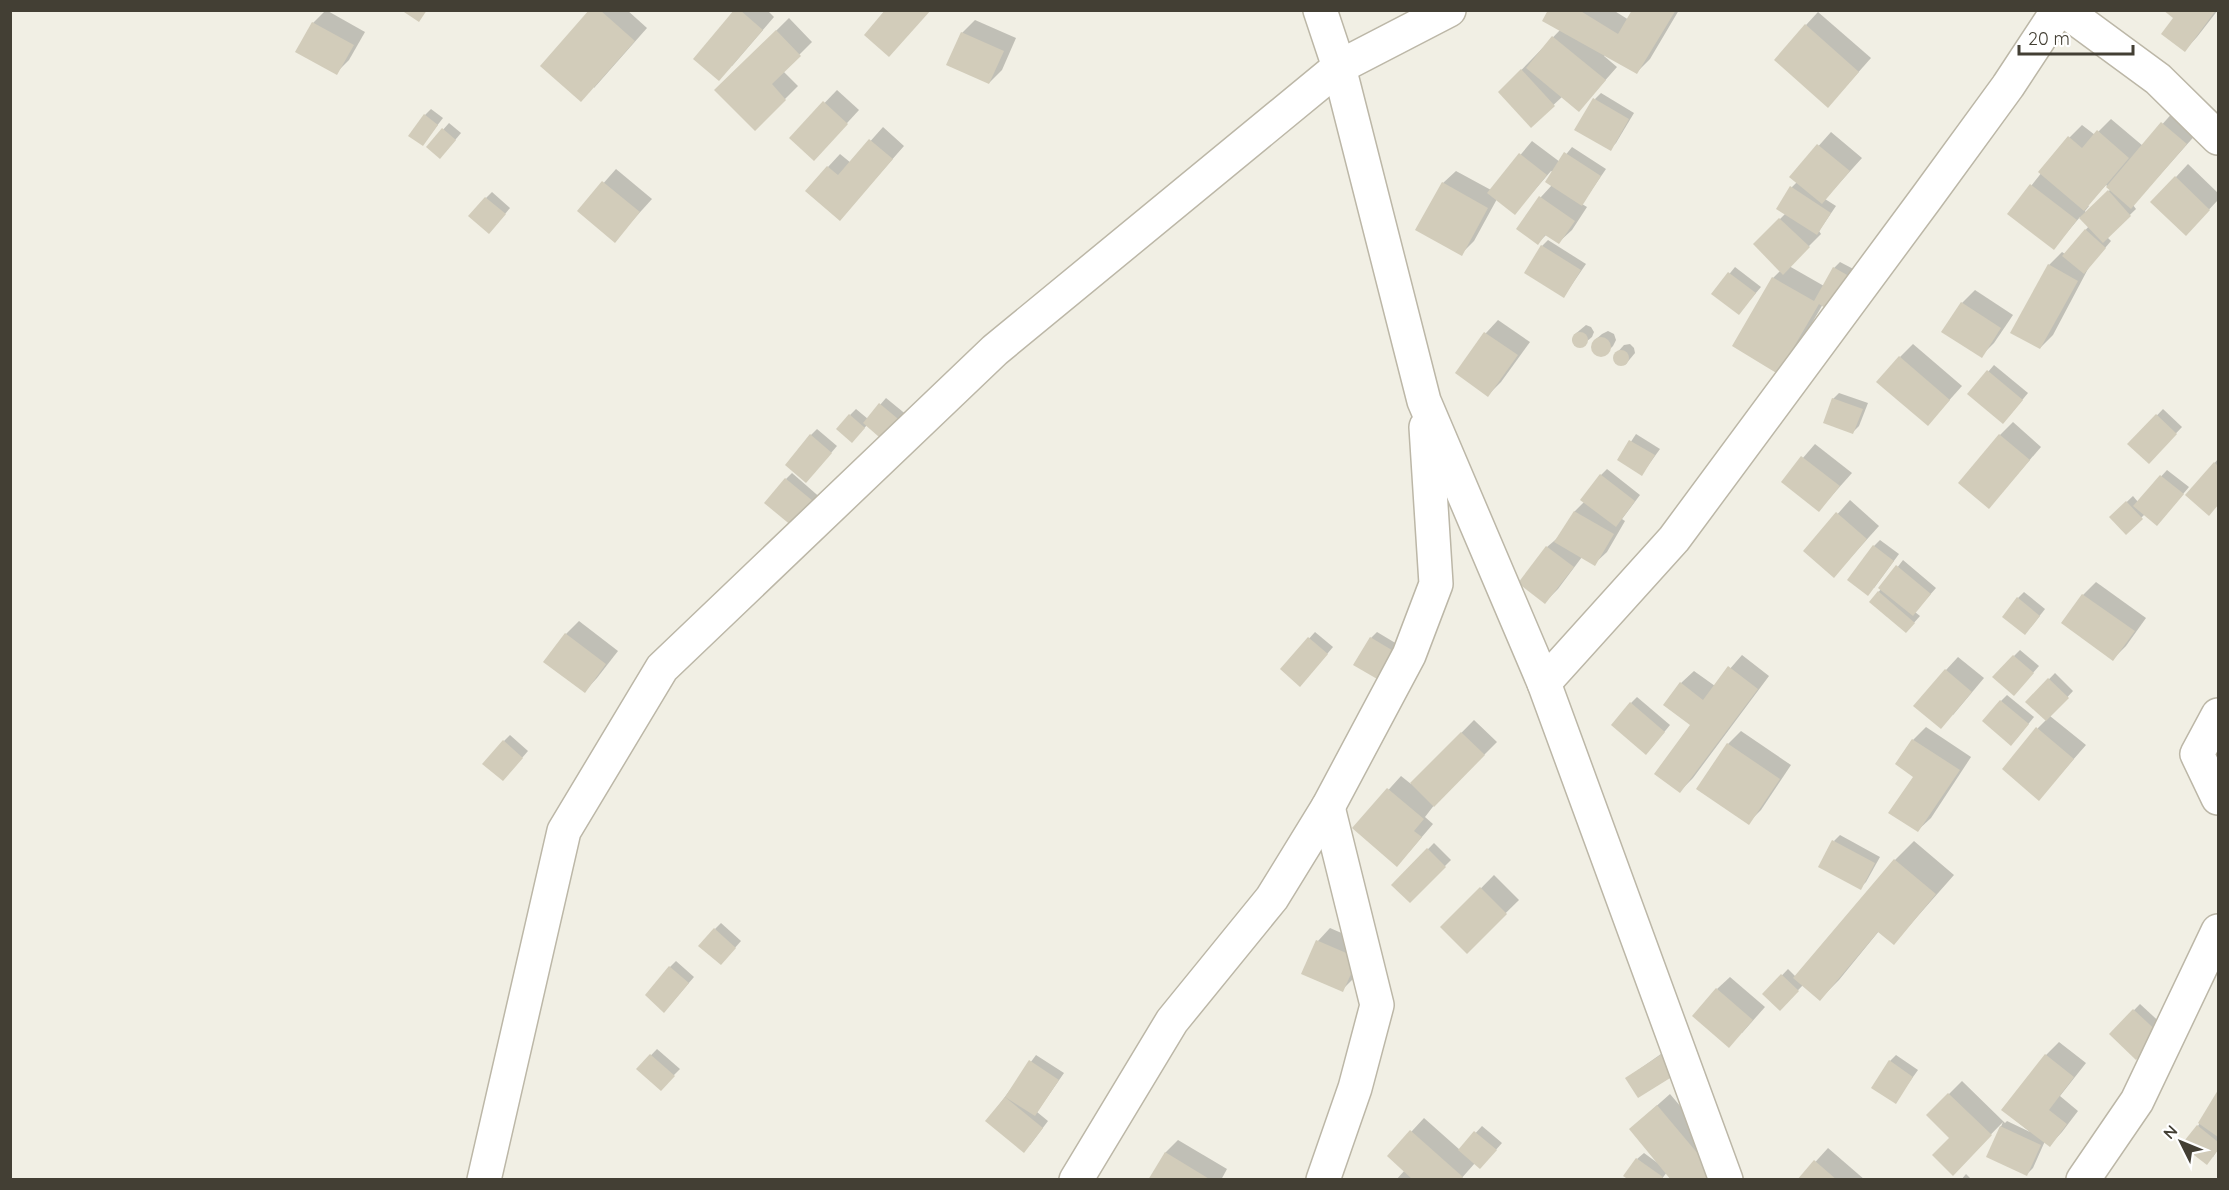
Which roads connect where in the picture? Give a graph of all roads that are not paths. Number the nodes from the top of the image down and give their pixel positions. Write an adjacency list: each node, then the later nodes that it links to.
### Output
1 (1320, 10): 5 (street)
2 (1449, 10): 5 (street)
3 (2058, 10): 8 (street)
4 (2064, 10): 6 (street)
5 (1339, 67): 7 (street); 13 (street)
6 (2218, 138)
7 (1424, 401): 8 (street); 11 (street)
8 (1544, 682): 16 (street)
9 (2218, 715): 10 (street)
10 (2218, 798)
11 (1328, 807): 14 (street); 15 (street)
12 (2218, 931): 17 (street)
13 (484, 1179)
14 (1076, 1179)
15 (1323, 1179)
16 (1726, 1179)
17 (2083, 1179)

